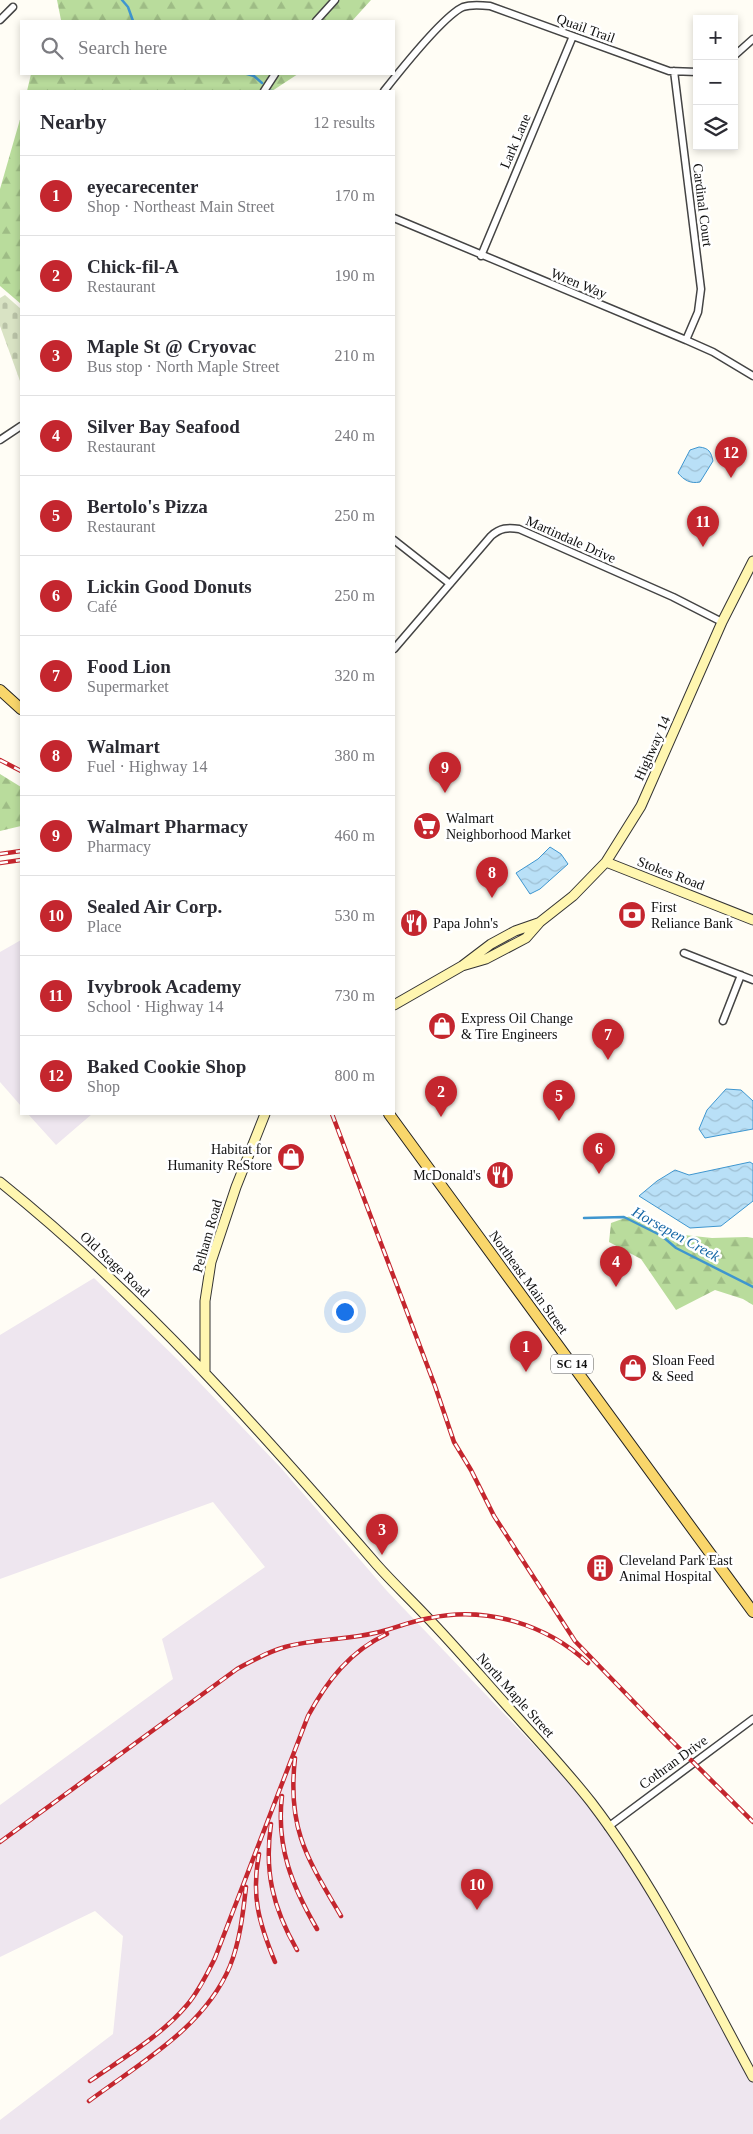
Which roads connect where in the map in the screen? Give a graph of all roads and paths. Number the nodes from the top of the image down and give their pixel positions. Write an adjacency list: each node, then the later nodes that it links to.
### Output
1 (336, 0): 4 (street)
2 (13, 7): 3 (street)
3 (0, 20)
4 (317, 20)
5 (573, 36): 8 (street, Quail Trail); 12 (street, Quail Trail); 14 (street, Lark Lane)
6 (753, 39): 7 (street)
7 (738, 52)
8 (674, 71): 9 (street, Quail Trail); 15 (street, Cardinal Court)
9 (693, 72)
10 (274, 75): 11 (street)
11 (265, 90)
12 (385, 90)
13 (395, 218): 14 (street, Wren Way)
14 (481, 256): 15 (street, Wren Way)
15 (686, 340): 16 (street, Wren Way)
16 (753, 376)
17 (20, 427): 18 (street)
18 (0, 440)
19 (395, 541): 21 (street)
20 (753, 561): 22 (street, Highway 14)
21 (450, 584): 22 (street, Martindale Drive); 23 (street, Martindale Drive)
22 (722, 622): 26 (street, Highway 14)
23 (395, 647)
24 (0, 690): 25 (main road)
25 (20, 708)
26 (606, 862): 27 (street, Stokes Road); 31 (street, Highway 14)
27 (753, 920)
28 (684, 953): 29 (street)
29 (741, 975): 30 (street); 32 (street)
30 (753, 980)
31 (395, 1005)
32 (722, 1021)
33 (265, 1115): 36 (street, Pelham Road)
34 (390, 1115): 37 (main road, Northeast Main Street / SC 14)
35 (0, 1182): 36 (street, Old Stage Road)
36 (205, 1371): 39 (street, North Maple Street)
37 (751, 1605)
38 (753, 1719): 39 (street, Cothran Drive)
39 (608, 1827): 40 (street, North Maple Street)
40 (753, 2077)

